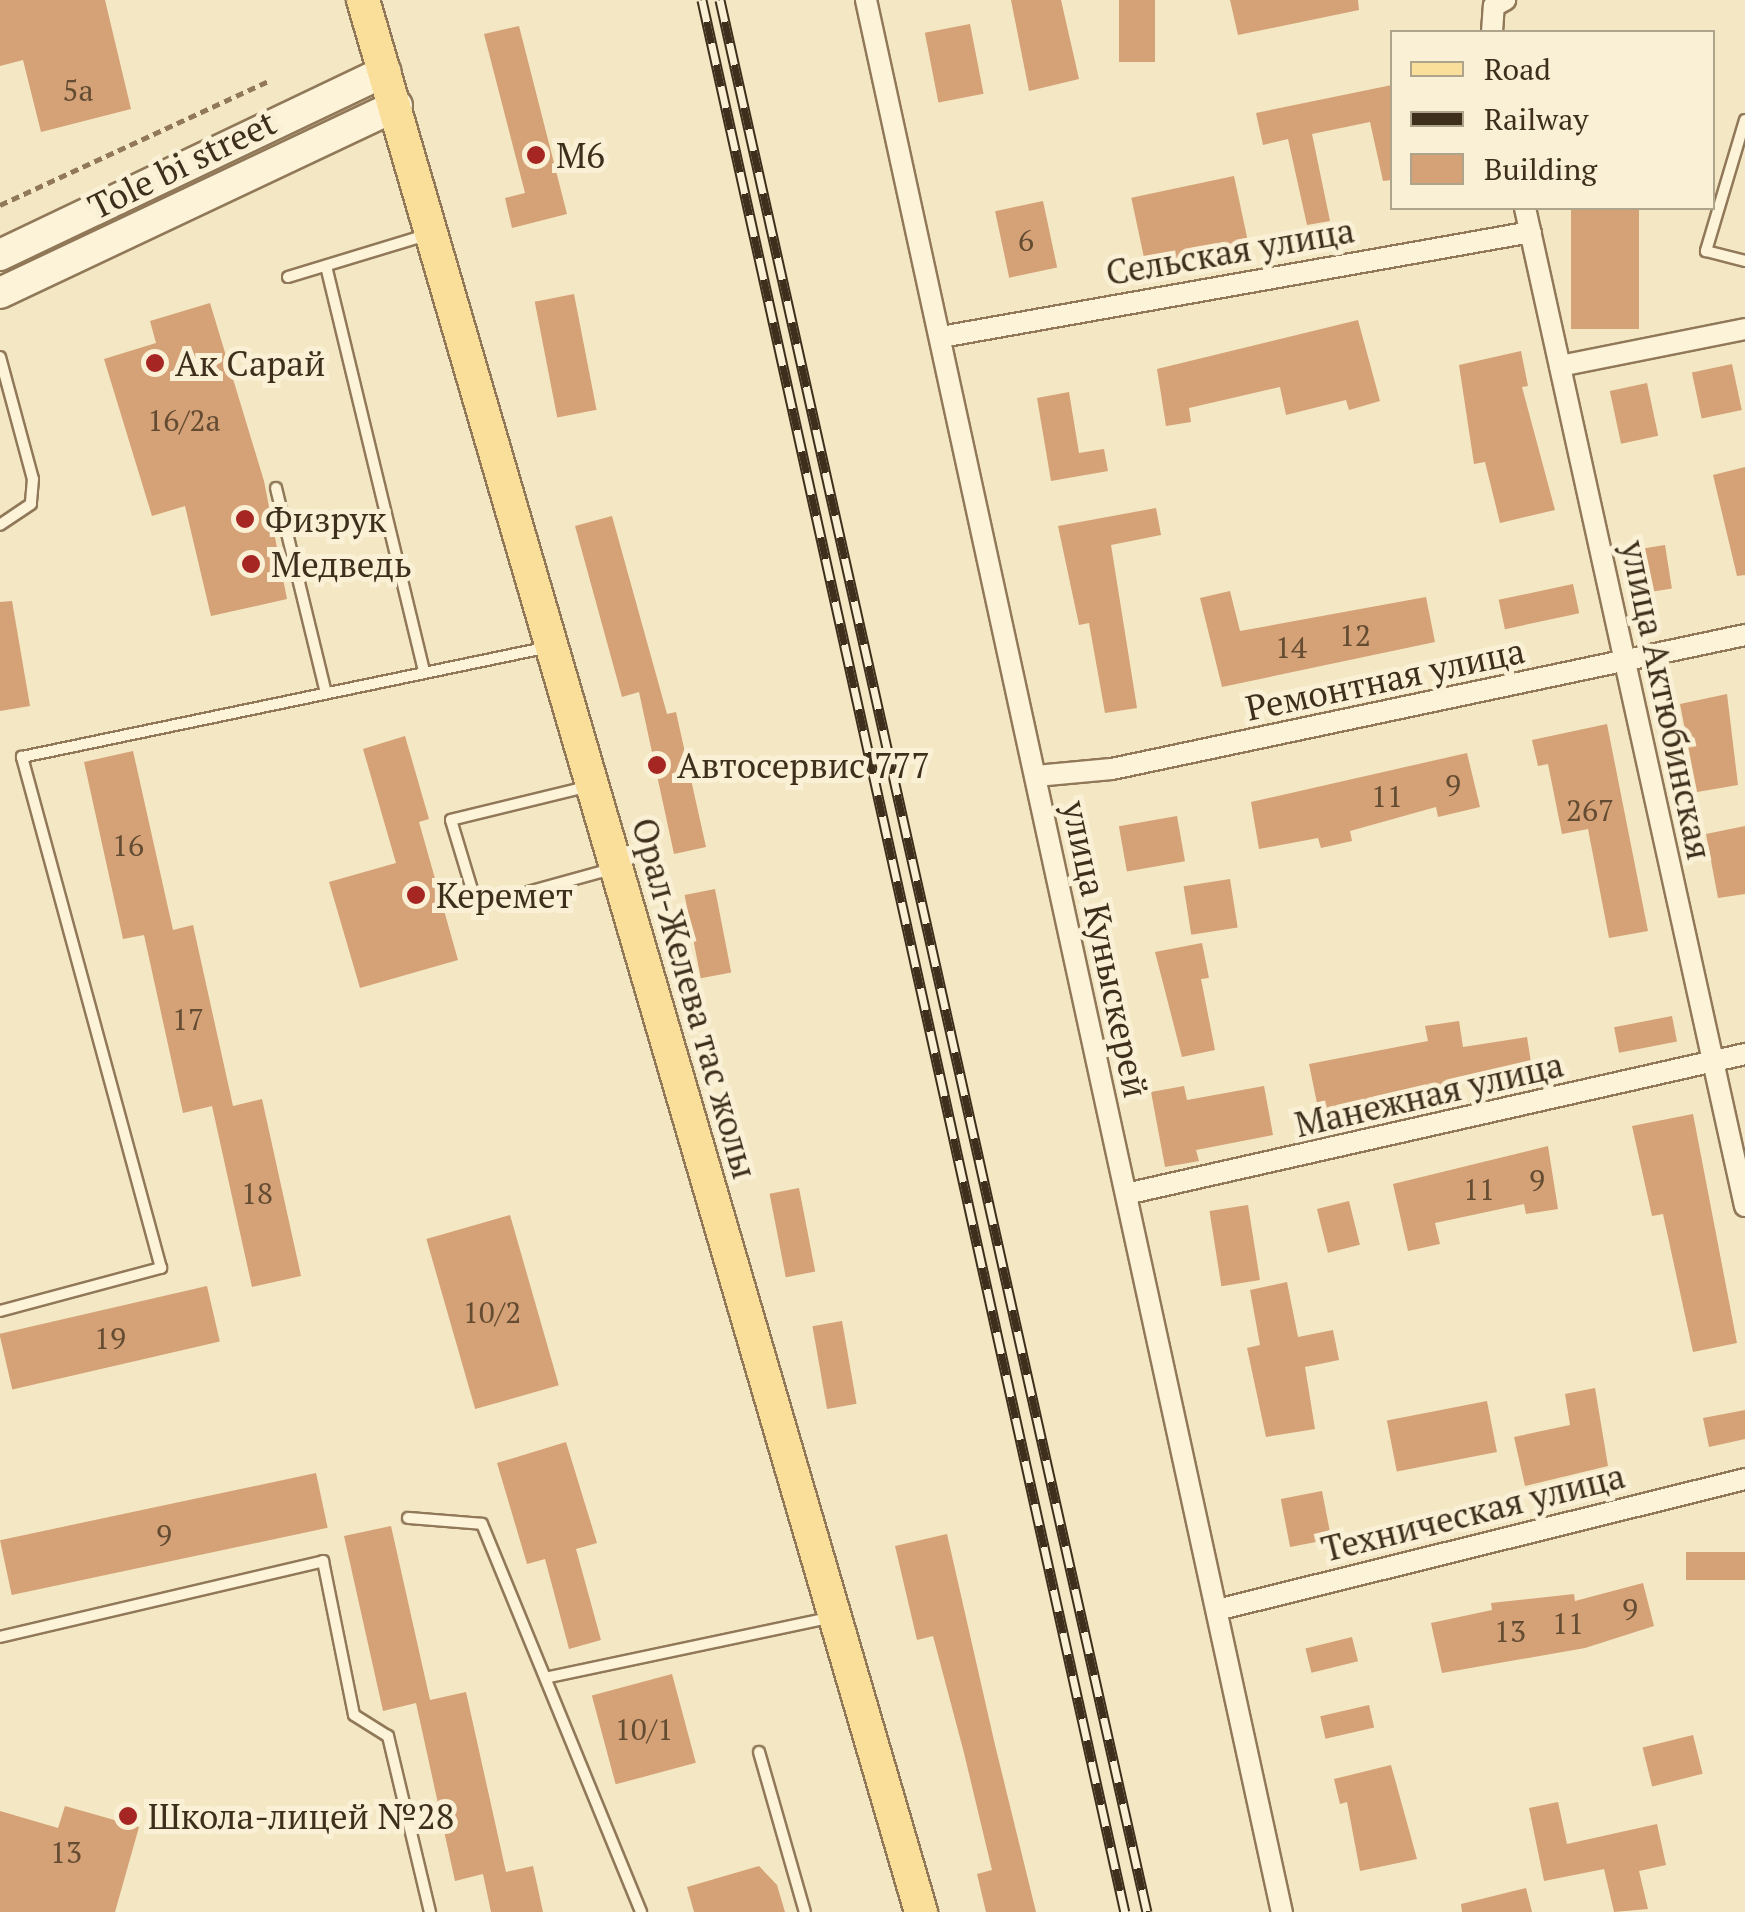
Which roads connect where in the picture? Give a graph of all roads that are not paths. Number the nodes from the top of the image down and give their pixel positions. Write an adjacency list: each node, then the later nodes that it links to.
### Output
1 (362, 0): 5 (main road, Орал-Желева тас жолы)
2 (866, 0): 17 (street, улица Куныскерей)
3 (1505, 0): 4 (street)
4 (1492, 30)
5 (384, 71): 6 (main road, Орал-Желева тас жолы); 11 (main road, Tole bi street)
6 (397, 105): 10 (main road, Орал-Желева тас жолы); 15 (main road, Tole bi street)
7 (1745, 120): 12 (lane)
8 (1526, 210): 9 (street, улица Актюбинская)
9 (1531, 232): 17 (street, Сельская улица); 19 (street, улица Актюбинская)
10 (434, 233): 13 (lane); 23 (main road, Орал-Желева тас жолы)
11 (0, 255)
12 (1745, 261)
13 (326, 266): 14 (lane); 25 (lane)
14 (288, 277)
15 (0, 293)
16 (1745, 329): 19 (street)
17 (940, 337): 27 (street, улица Куныскерей)
18 (0, 357): 21 (lane)
19 (1560, 366): 24 (street, улица Актюбинская)
20 (276, 488): 26 (lane)
21 (0, 525)
22 (1745, 634): 24 (street, Ремонтная улица)
23 (552, 646): 25 (lane); 28 (main road, Орал-Желева тас жолы)
24 (1626, 662): 27 (street, Ремонтная улица); 31 (street, улица Актюбинская)
25 (424, 671): 26 (lane)
26 (326, 693): 34 (lane)
27 (1036, 776): 32 (street, улица Куныскерей)
28 (592, 786): 29 (main road, Орал-Желева тас жолы); 29 (lane)
29 (616, 868): 38 (main road, Орал-Желева тас жолы)
30 (1745, 1054): 31 (street, Манежная улица)
31 (1713, 1062): 32 (street, Манежная улица); 33 (street, улица Актюбинская)
32 (1126, 1194): 37 (street, улица Куныскерей)
33 (1745, 1206)
34 (0, 1311)
35 (1745, 1478): 37 (street, Техническая улица)
36 (408, 1518): 40 (lane)
37 (1217, 1610): 46 (street, улица Куныскерей)
38 (834, 1617): 40 (lane); 45 (main road, Орал-Желева тас жолы)
39 (0, 1638): 42 (lane)
40 (549, 1677): 43 (lane)
41 (759, 1752): 44 (lane)
42 (430, 1912)
43 (641, 1912)
44 (804, 1912)
45 (921, 1912)
46 (1282, 1912)

